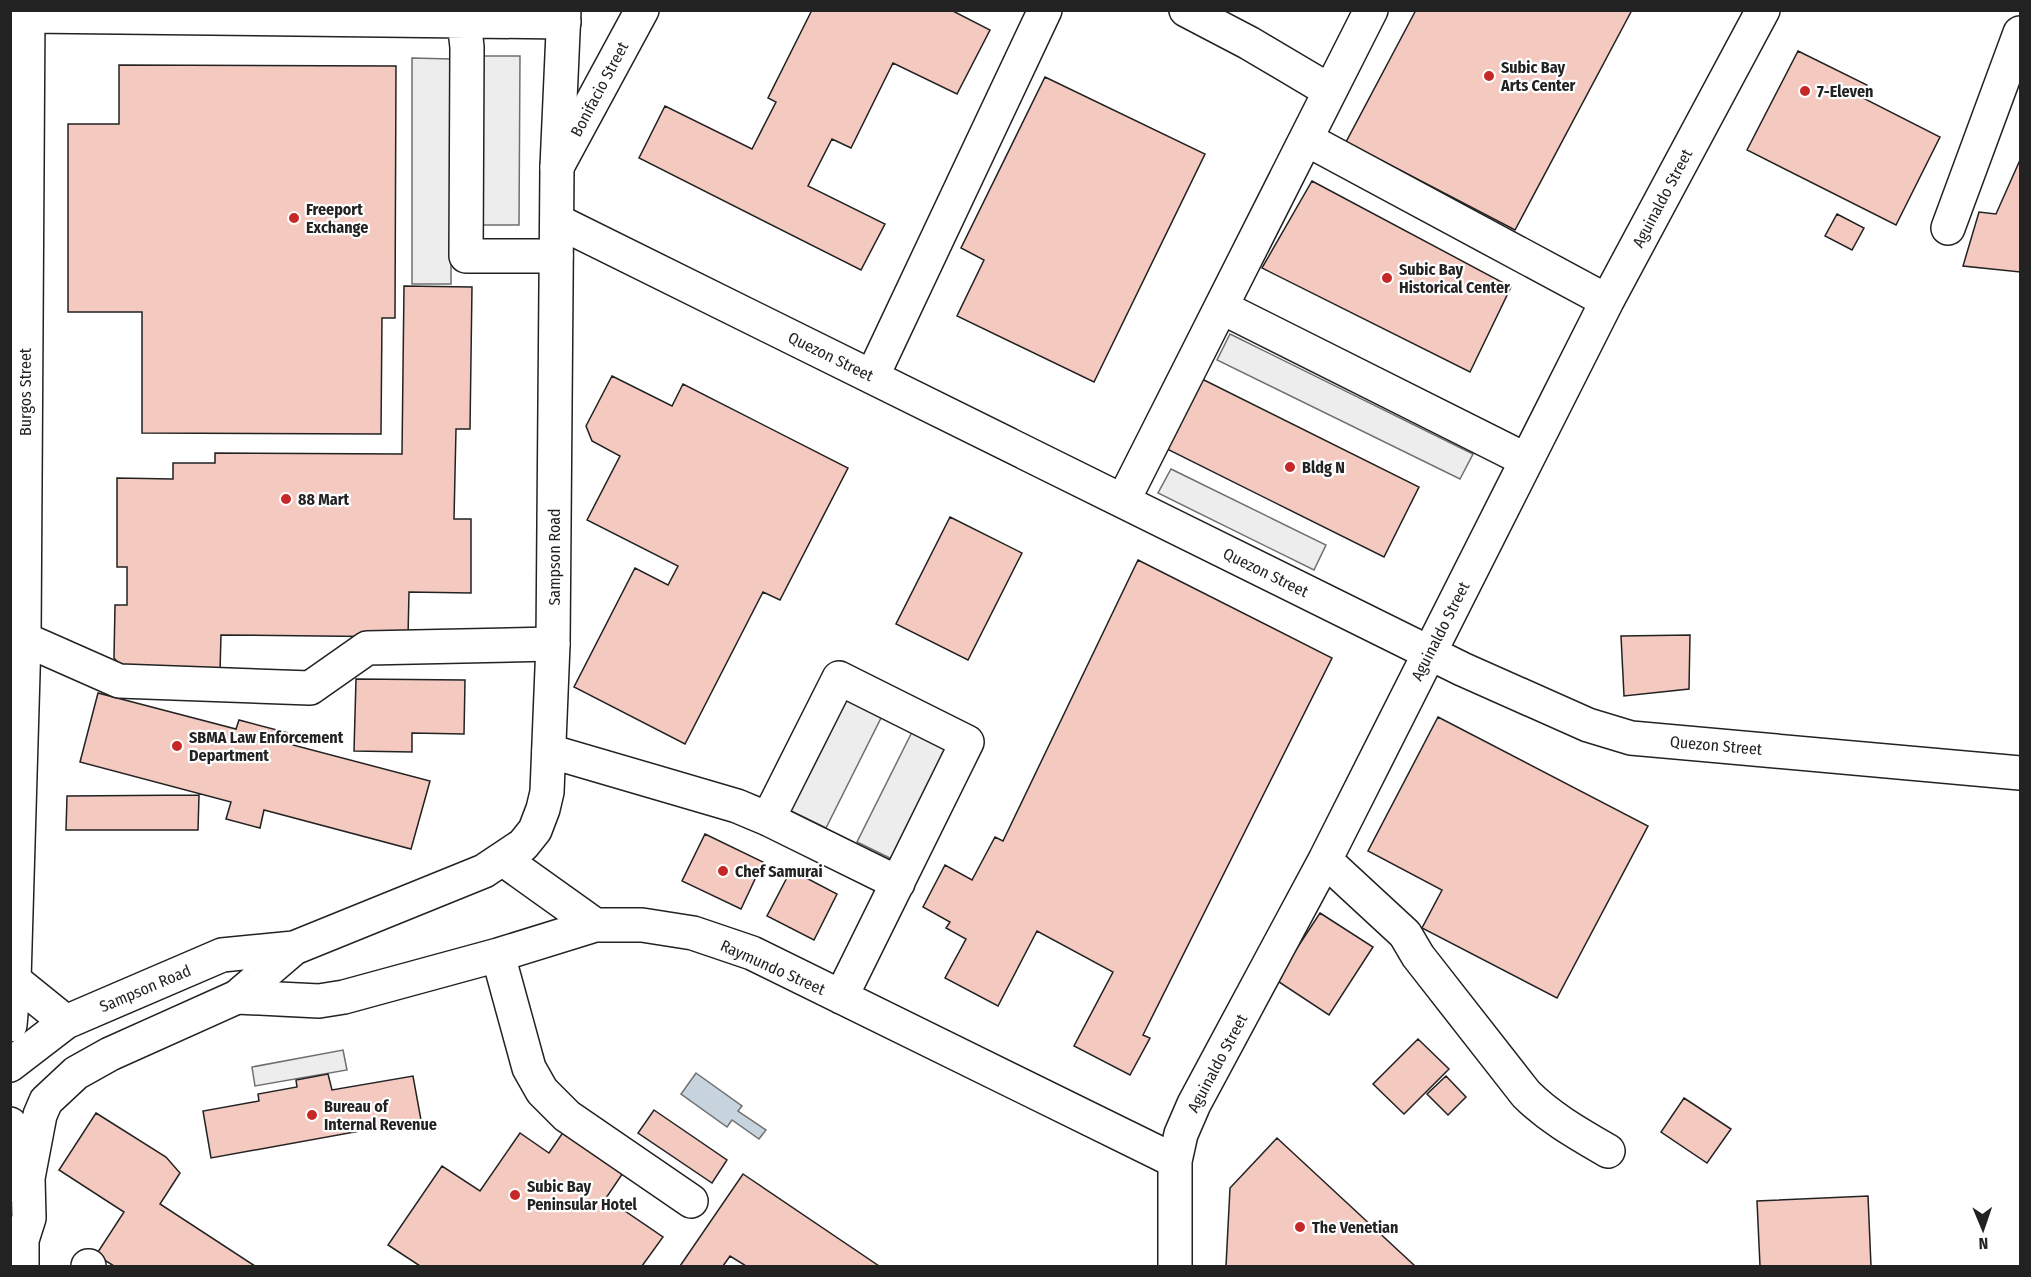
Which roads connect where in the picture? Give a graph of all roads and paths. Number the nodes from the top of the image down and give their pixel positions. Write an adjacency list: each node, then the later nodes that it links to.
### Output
1 (642, 10): 13 (street, Bonifacio Street)
2 (1045, 10): 19 (street)
3 (1186, 10): 11 (street)
4 (1371, 10): 11 (street)
5 (1763, 10): 17 (street, Aguinaldo Street)
6 (28, 13): 8 (street); 10 (street, Burgos Street)
7 (564, 16): 8 (street); 13 (street, Sampson Road)
8 (464, 21): 16 (street)
9 (2020, 33): 15 (street)
10 (19, 59): 22 (street, Burgos Street)
11 (1330, 92): 12 (street)
12 (1306, 139): 17 (street); 18 (street)
13 (557, 167): 14 (street, Sampson Road)
14 (557, 221): 16 (street, Sampson Road); 19 (street, Quezon Street)
15 (1948, 228)
16 (556, 256): 23 (street, Sampson Road)
17 (1607, 301): 20 (street, Aguinaldo Street)
18 (1221, 307): 20 (street); 21 (street)
19 (872, 377): 21 (street, Quezon Street)
20 (1526, 460): 24 (street, Aguinaldo Street)
21 (1123, 501): 24 (street, Quezon Street)
22 (24, 639): 23 (street); 25 (street, Burgos Street)
23 (553, 644): 26 (street, Sampson Road)
24 (1428, 653): 27 (street, Quezon Street); 30 (street, Aguinaldo Street)
25 (16, 740): 35 (street, Burgos Street)
26 (549, 751): 28 (street); 29 (street, Sampson Road)
27 (2020, 773)
28 (768, 819): 31 (street); 31 (street)
29 (504, 860): 32 (street); 33 (street, Sampson Road)
30 (1325, 860): 42 (street); 43 (street, Aguinaldo Street)
31 (898, 884): 37 (street)
32 (596, 926): 34 (street, Raymundo Street); 37 (street, Raymundo Street)
33 (294, 948): 36 (street, Sampson Road); 38 (street, Sampson Road)
34 (498, 955): 36 (street, Raymundo Street); 44 (street)
35 (14, 980): 38 (street); 39 (street, Burgos Street)
36 (237, 997): 45 (street, Sampson Road)
37 (841, 997): 43 (street, Raymundo Street)
38 (66, 1022): 40 (street, Sampson Road)
39 (10, 1024)
40 (10, 1065)
41 (10, 1124): 45 (street)
42 (1608, 1151)
43 (1175, 1161): 46 (street, Aguinaldo Street)
44 (691, 1201)
45 (22, 1253)
46 (1175, 1266)

